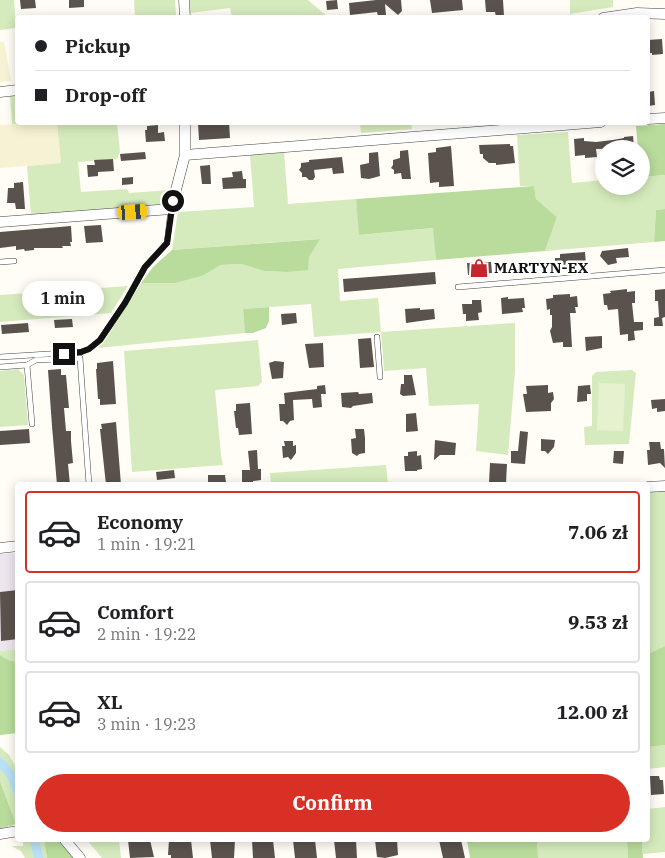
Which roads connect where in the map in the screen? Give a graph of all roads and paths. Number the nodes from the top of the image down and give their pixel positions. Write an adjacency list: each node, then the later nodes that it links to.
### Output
1 (184, 0): 3 (street)
2 (665, 14): 4 (street)
3 (185, 15)
4 (623, 15)
5 (15, 90): 6 (street)
6 (0, 92)
7 (665, 118): 8 (street)
8 (650, 119)
9 (185, 125): 11 (street)
10 (563, 125): 11 (street)
11 (185, 155): 12 (street)
12 (171, 209): 13 (street); 19 (lane)
13 (0, 222)
14 (14, 261): 15 (lane)
15 (0, 262)
16 (665, 270): 17 (lane)
17 (458, 287)
18 (377, 337): 22 (lane)
19 (0, 358)
20 (26, 365): 21 (lane); 23 (lane); 24 (lane)
21 (0, 367)
22 (380, 377)
23 (32, 424)
24 (89, 482)
25 (665, 486): 26 (street)
26 (650, 488)
27 (15, 546): 28 (street)
28 (0, 548)
29 (15, 832): 30 (street)
30 (0, 834)
31 (67, 842): 32 (street)
32 (80, 858)

